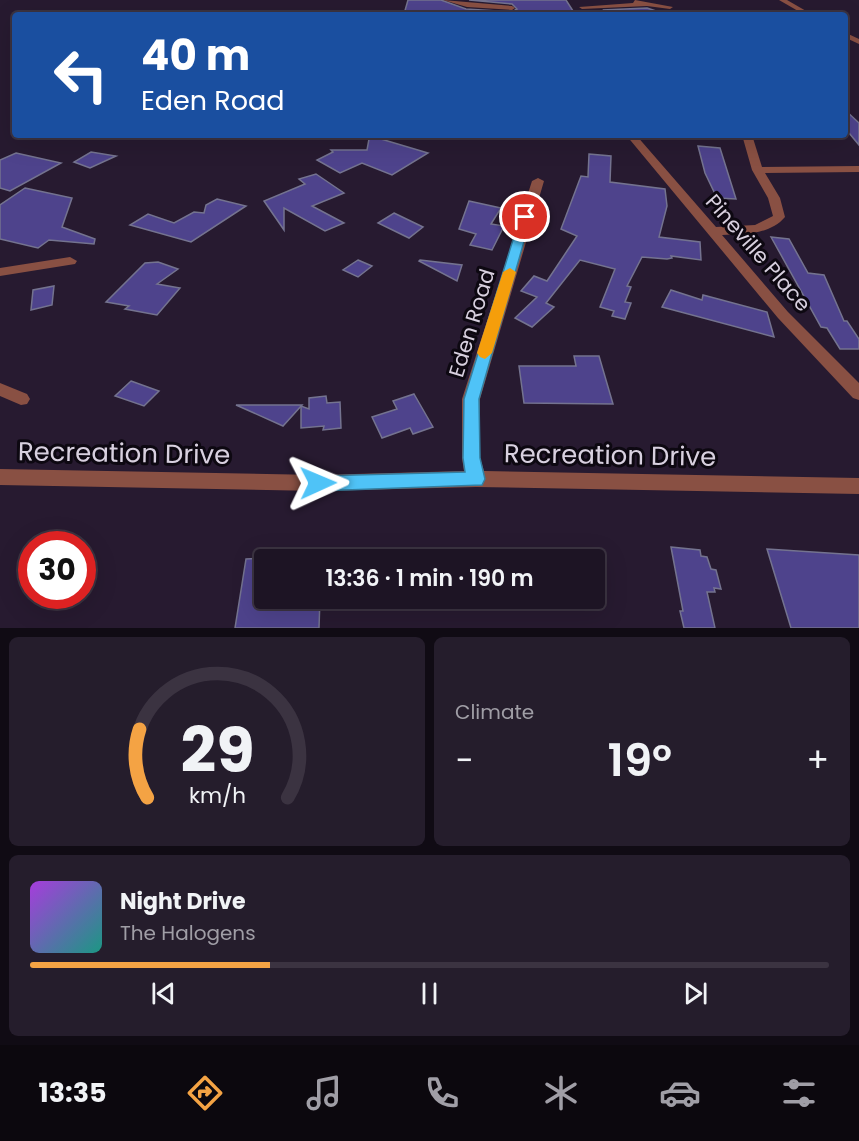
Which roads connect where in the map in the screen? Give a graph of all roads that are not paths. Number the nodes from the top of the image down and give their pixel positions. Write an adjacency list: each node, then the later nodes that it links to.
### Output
1 (446, 0): 9 (street)
2 (504, 0): 9 (street)
3 (630, 0): 6 (street)
4 (666, 0): 8 (street)
5 (782, 0): 12 (street)
6 (644, 5): 7 (street); 8 (street)
7 (582, 7)
8 (670, 7): 11 (street)
9 (512, 8): 10 (street)
10 (516, 12)
11 (673, 12)
12 (804, 12)
13 (634, 138): 18 (street, Pineville Place)
14 (748, 138): 16 (street)
15 (859, 169): 16 (street)
16 (758, 170): 18 (street)
17 (538, 181): 25 (street, Eden Road)
18 (711, 231): 22 (street, Pineville Place)
19 (70, 261): 20 (street)
20 (0, 272)
21 (0, 389): 23 (street)
22 (859, 394)
23 (21, 399)
24 (0, 477): 25 (street, Recreation Drive)
25 (476, 479): 26 (street, Recreation Drive)
26 (859, 486)

